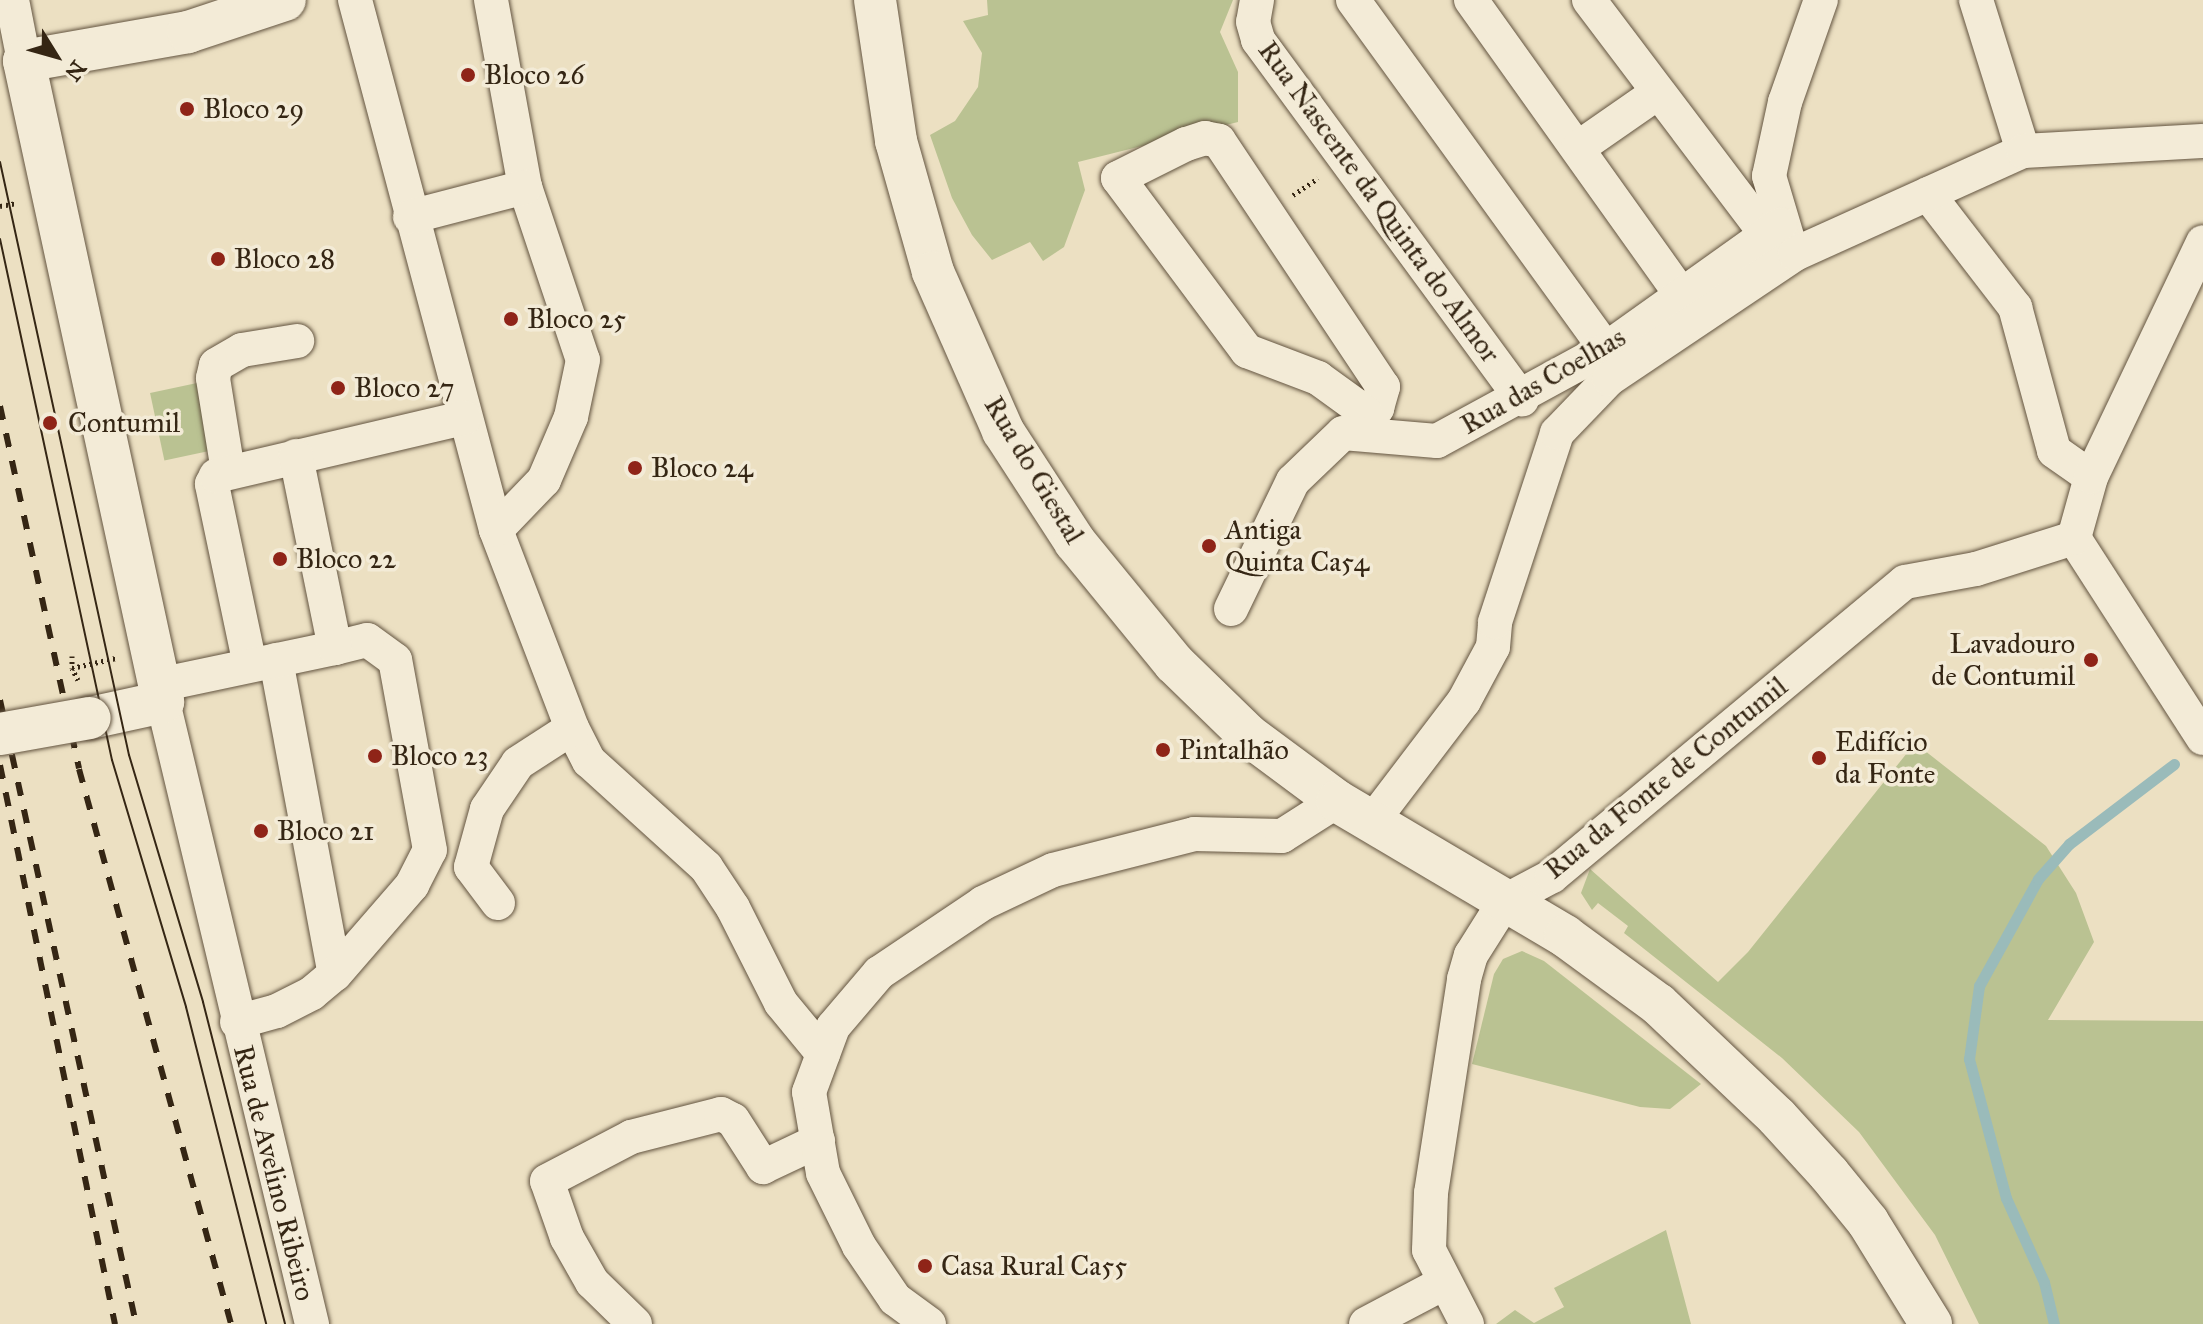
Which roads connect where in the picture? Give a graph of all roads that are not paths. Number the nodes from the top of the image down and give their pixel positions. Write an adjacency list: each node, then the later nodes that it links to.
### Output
1 (12, 0): 12 (street)
2 (285, 0): 12 (street)
3 (355, 0): 19 (street)
4 (491, 0): 17 (street)
5 (875, 0): 40 (street, Rua do Giestal)
6 (1257, 0): 25 (street, Rua Nascente da Quinta do Almor)
7 (1353, 0): 24 (street)
8 (1471, 0): 15 (street)
9 (1589, 0): 13 (street)
10 (1821, 0): 20 (street)
11 (1976, 0): 16 (street)
12 (24, 61): 36 (street)
13 (1657, 93): 15 (street); 20 (street)
14 (2203, 141): 16 (street)
15 (1578, 148): 22 (street)
16 (2023, 151): 18 (street)
17 (525, 187): 19 (street); 31 (street)
18 (1928, 194): 20 (street); 30 (street)
19 (410, 217): 26 (street)
20 (1781, 238): 22 (street, Rua das Coelhas); 40 (street)
21 (2203, 242): 30 (street)
22 (1681, 294): 24 (street, Rua das Coelhas)
23 (297, 341): 29 (street)
24 (1606, 349): 25 (street, Rua das Coelhas)
25 (1522, 399): 27 (street, Rua das Coelhas)
26 (464, 418): 28 (street); 31 (street)
27 (1366, 423): 27 (street); 33 (street, Rua das Coelhas)
28 (296, 456): 29 (street); 34 (street)
29 (228, 471): 35 (street)
30 (2091, 477): 32 (street)
31 (496, 530): 37 (street)
32 (2074, 538): 39 (street); 41 (street, Rua da Fonte de Contumil)
33 (1231, 609)
34 (335, 648): 35 (street); 43 (street)
35 (263, 662): 36 (street); 43 (street)
36 (158, 679): 38 (street, bridge); 44 (street, Rua de Avelino Ribeiro)
37 (572, 728): 42 (street); 45 (street)
38 (0, 734)
39 (2203, 738)
40 (1354, 812): 41 (street); 45 (street)
41 (1505, 901): 47 (street); 53 (street)
42 (498, 903)
43 (335, 974): 44 (street)
44 (237, 1022): 48 (street, Rua de Avelino Ribeiro)
45 (823, 1054): 46 (street)
46 (818, 1141): 49 (street); 50 (street)
47 (1442, 1284): 51 (street); 52 (street)
48 (312, 1324)
49 (635, 1324)
50 (929, 1324)
51 (1366, 1324)
52 (1467, 1324)
53 (1931, 1324)

